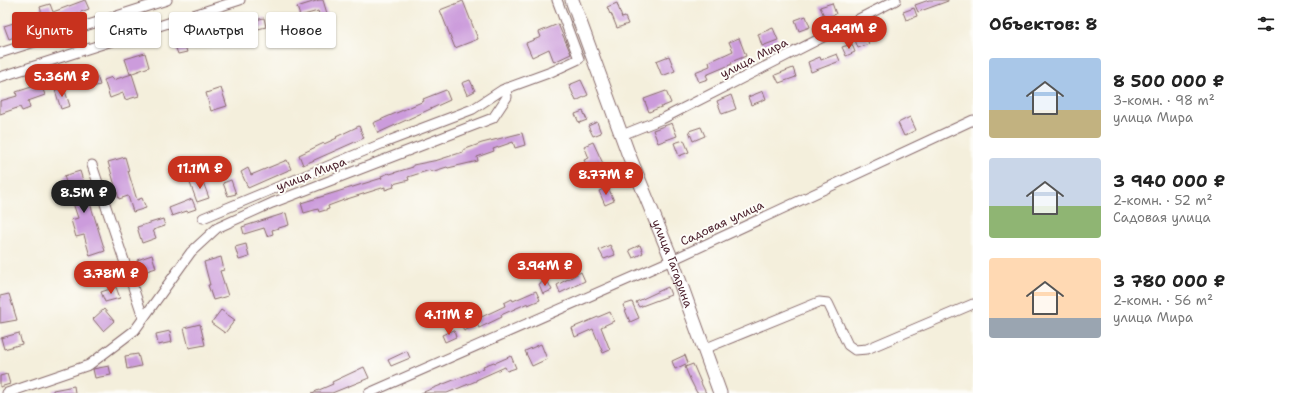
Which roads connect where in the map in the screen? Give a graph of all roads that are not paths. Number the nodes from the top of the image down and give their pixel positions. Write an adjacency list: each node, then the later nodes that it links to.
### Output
1 (167, 0): 6 (street)
2 (240, 0): 7 (street)
3 (556, 0): 8 (street, улица Мира)
4 (572, 0): 10 (main road, улица Гагарина)
5 (896, 0): 10 (street, улица Мира)
6 (0, 53)
7 (0, 77)
8 (506, 88): 12 (street, улица Мира); 15 (street, улица Мира)
9 (973, 120): 13 (street, Садовая улица)
10 (622, 135): 13 (main road, улица Гагарина)
11 (92, 164): 15 (street)
12 (203, 218)
13 (672, 260): 16 (main road, улица Гагарина); 18 (street, Садовая улица)
14 (973, 304): 16 (street)
15 (143, 317): 17 (street, улица Мира)
16 (704, 349): 19 (main road, улица Гагарина)
17 (7, 393)
18 (370, 393)
19 (720, 393)

